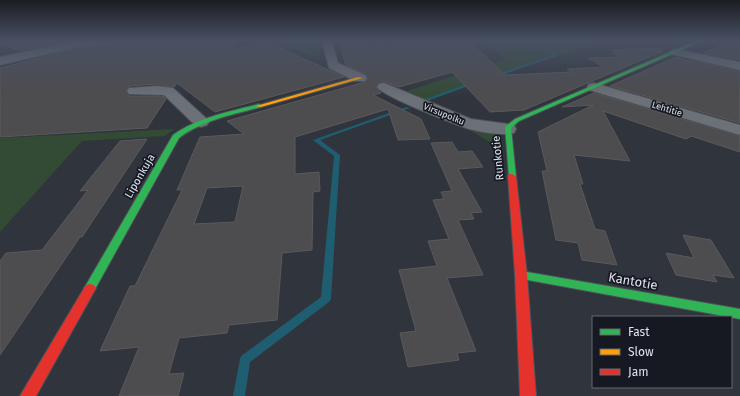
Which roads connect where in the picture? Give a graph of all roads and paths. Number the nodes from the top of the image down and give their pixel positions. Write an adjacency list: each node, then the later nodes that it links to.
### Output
1 (332, 59): 5 (street)
2 (658, 59): 7 (street, Runkotie)
3 (710, 59): 4 (street)
4 (740, 66)
5 (360, 78): 9 (street, Liponkuja)
6 (384, 87): 10 (street, Virsupolku)
7 (594, 87): 10 (street, Runkotie); 11 (street, Lehtitie)
8 (134, 91): 9 (street)
9 (201, 122): 14 (street, Liponkuja)
10 (508, 129): 12 (street, Runkotie)
11 (740, 130)
12 (521, 275): 13 (street, Kantotie); 15 (street, Runkotie)
13 (740, 314)
14 (28, 396)
15 (528, 396)

